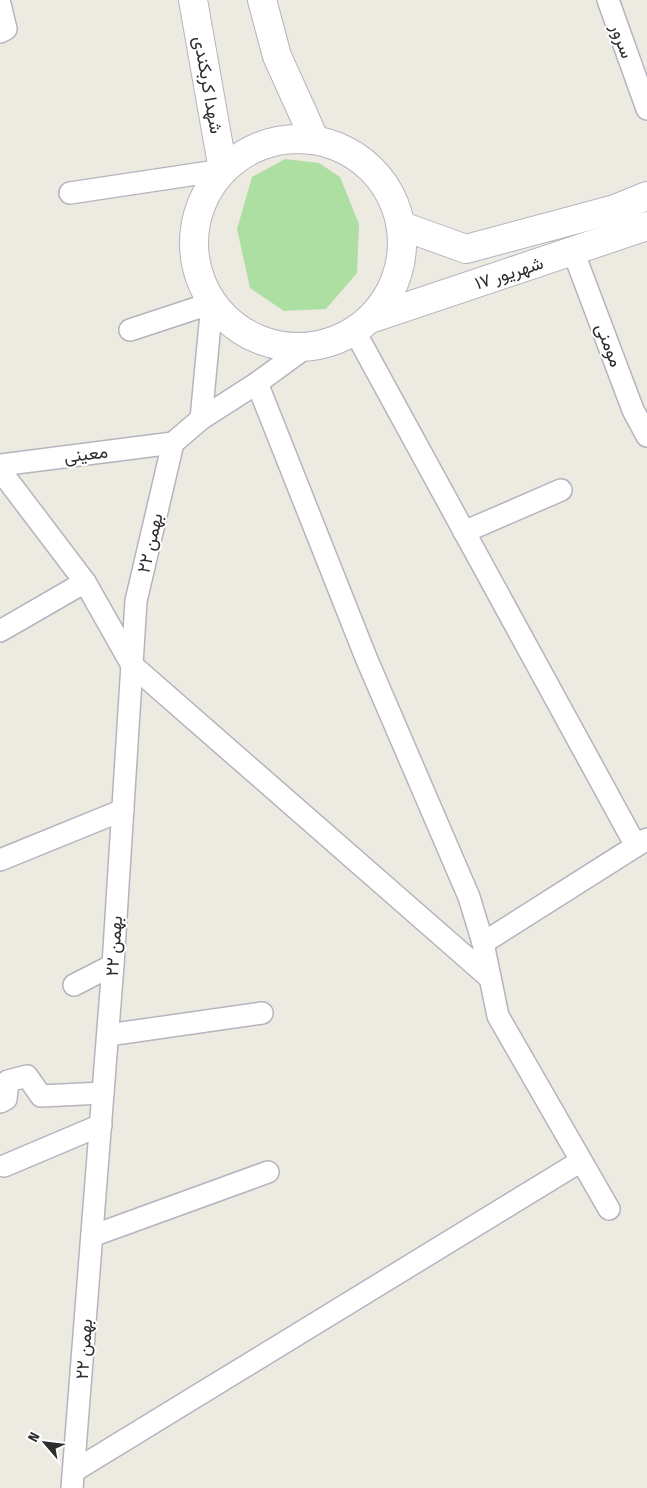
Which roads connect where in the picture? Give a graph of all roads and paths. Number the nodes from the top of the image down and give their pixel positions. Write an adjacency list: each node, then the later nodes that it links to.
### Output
1 (192, 0): 8 (street, شهدا کربکندی)
2 (262, 0): 7 (street)
3 (608, 0): 6 (street, سرور)
4 (0, 4): 5 (street)
5 (3, 30)
6 (647, 110)
7 (314, 138): 8 (street); 11 (street)
8 (223, 170): 9 (street); 14 (street)
9 (70, 194)
10 (647, 196): 11 (street, ۱۷ شهریور)
11 (402, 226): 15 (street)
12 (647, 226): 13 (street, ۱۷ شهریور)
13 (574, 251): 15 (street, ۱۷ شهریور); 19 (street, مومنی)
14 (212, 303): 16 (street); 17 (street); 20 (street)
15 (362, 325): 17 (street, ۱۷ شهریور); 26 (street)
16 (130, 330)
17 (305, 348): 18 (street)
18 (257, 383): 20 (street); 33 (street)
19 (640, 409): 21 (street, مومنی)
20 (201, 420): 22 (street)
21 (647, 436)
22 (173, 444): 23 (street, معینی); 29 (street, ۲۲ بهمن)
23 (0, 465)
24 (0, 470): 27 (street)
25 (561, 490): 26 (street)
26 (464, 532): 31 (street)
27 (85, 582): 28 (street); 29 (street)
28 (0, 631)
29 (132, 665): 30 (street, ۲۲ بهمن); 35 (street)
30 (123, 810): 32 (street); 34 (street, ۲۲ بهمن)
31 (641, 843): 33 (street)
32 (0, 860)
33 (483, 943): 35 (street)
34 (113, 965): 36 (street); 38 (street, ۲۲ بهمن)
35 (490, 978): 42 (street)
36 (74, 985)
37 (262, 1013): 38 (street)
38 (108, 1035): 39 (street, ۲۲ بهمن)
39 (103, 1093): 40 (street); 41 (street, ۲۲ بهمن)
40 (0, 1102)
41 (101, 1125): 43 (street); 46 (street, ۲۲ بهمن)
42 (581, 1161): 45 (street); 47 (street)
43 (4, 1166)
44 (268, 1172): 46 (street)
45 (609, 1209)
46 (92, 1236): 47 (street, ۲۲ بهمن)
47 (73, 1479)

